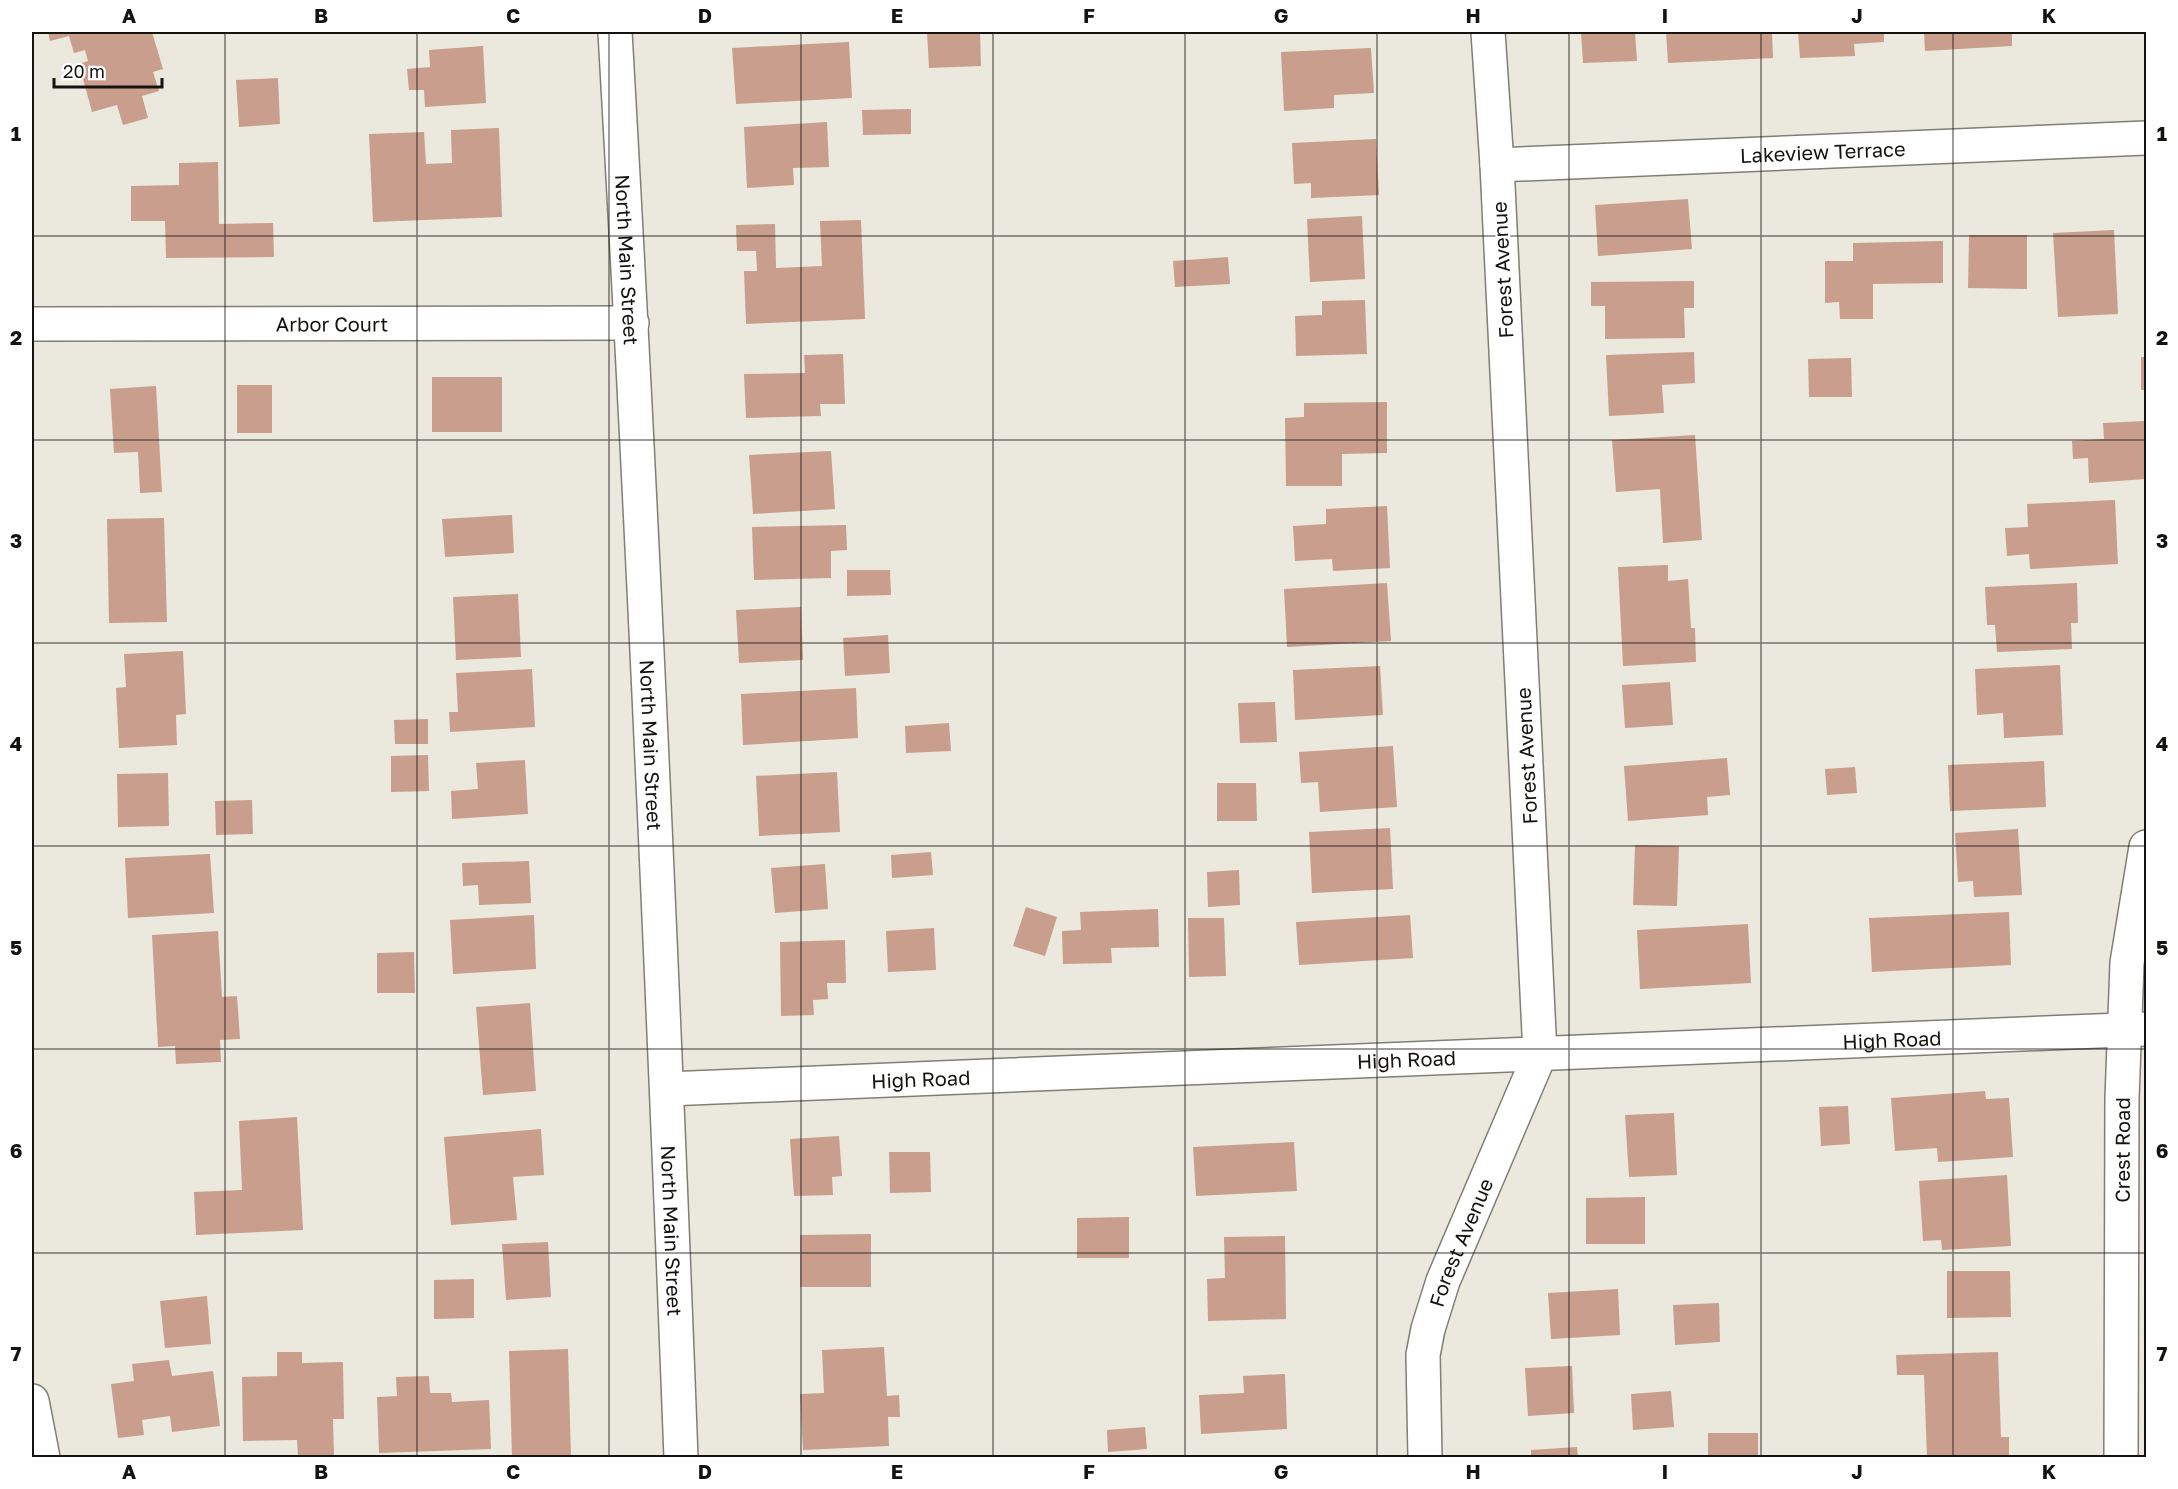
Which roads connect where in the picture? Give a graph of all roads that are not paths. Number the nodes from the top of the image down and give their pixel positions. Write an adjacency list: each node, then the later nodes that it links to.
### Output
1 (615, 32): 5 (street, North Main Street)
2 (1488, 32): 4 (street, Forest Avenue)
3 (2146, 138): 4 (street, Lakeview Terrace)
4 (1497, 165): 9 (street, Forest Avenue)
5 (632, 323): 6 (street, Arbor Court); 10 (street, North Main Street)
6 (32, 324)
7 (2146, 847): 8 (street, Crest Road)
8 (2136, 1030): 9 (street, High Road); 15 (street, Crest Road)
9 (1540, 1054): 10 (street, High Road); 14 (street, Forest Avenue)
10 (667, 1089): 13 (street, North Main Street)
11 (32, 1401): 12 (street)
12 (43, 1458)
13 (681, 1458)
14 (1425, 1458)
15 (2121, 1458)

